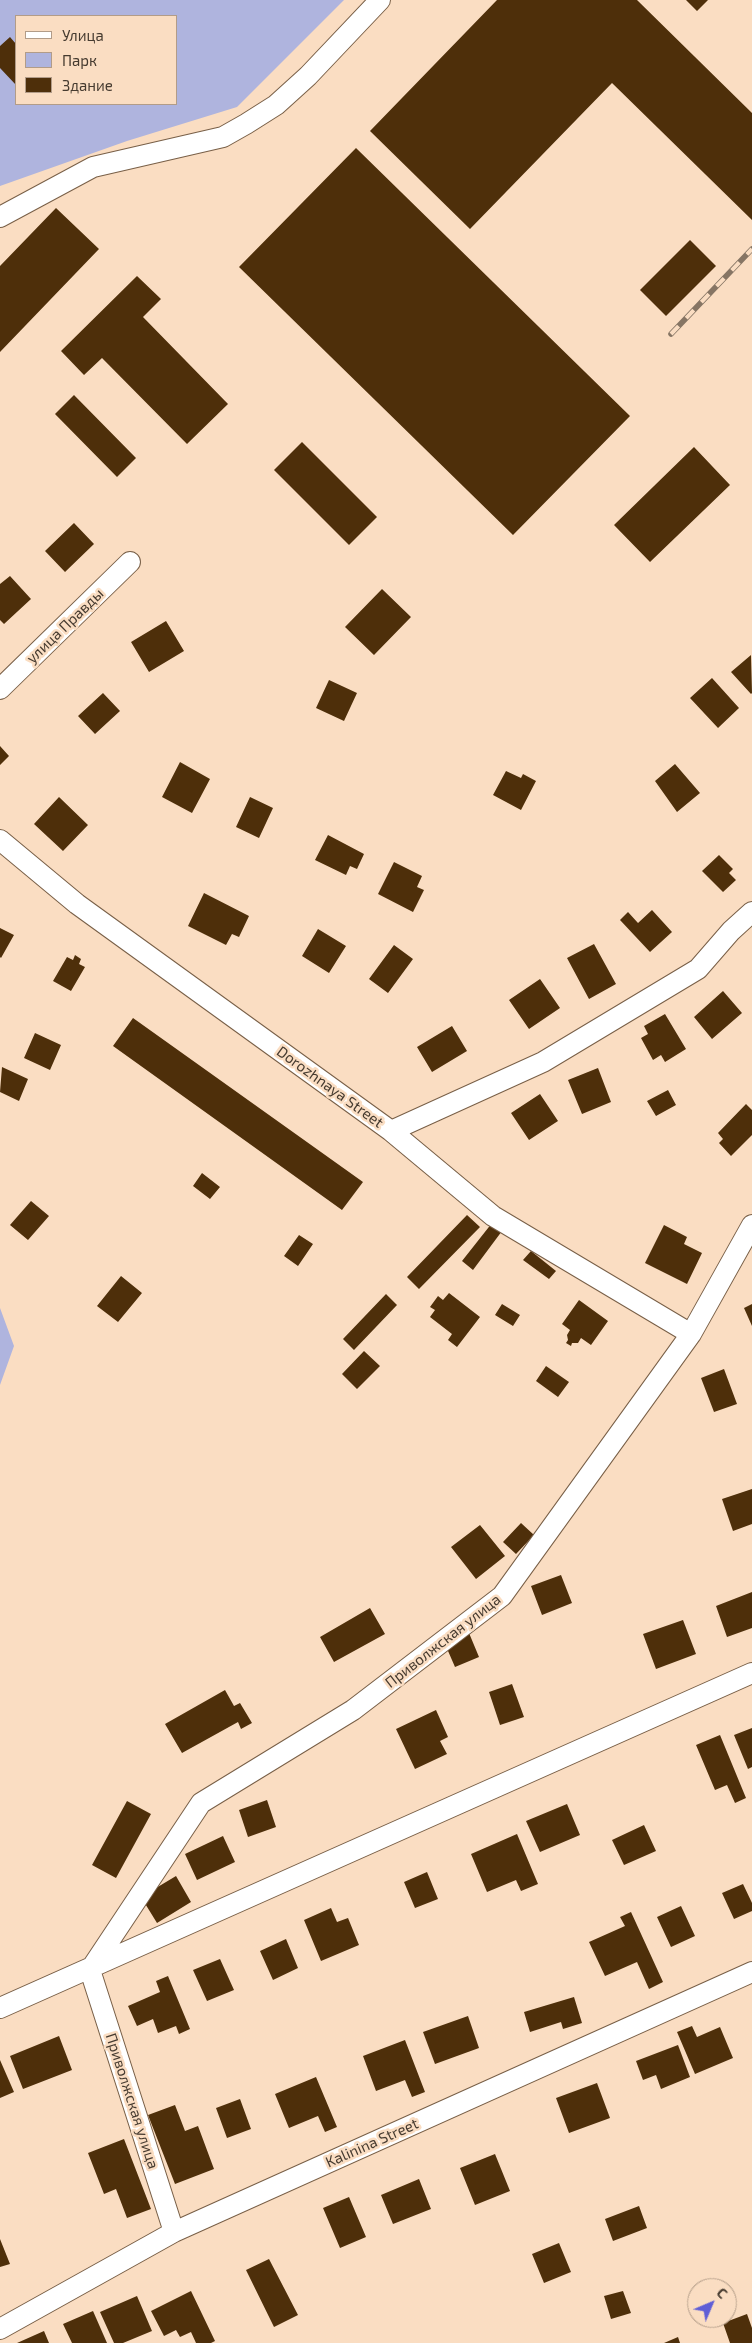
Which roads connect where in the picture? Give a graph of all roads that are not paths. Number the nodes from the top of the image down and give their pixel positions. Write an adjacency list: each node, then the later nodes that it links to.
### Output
1 (380, 0): 2 (street)
2 (0, 217)
3 (130, 562): 4 (street, улица Правды)
4 (0, 689)
5 (0, 840): 7 (street, Dorozhnaya Street)
6 (752, 912): 7 (street, Dorozhnaya Street)
7 (392, 1131): 9 (street)
8 (752, 1225): 9 (street, Приволжская улица)
9 (691, 1334): 11 (street, Приволжская улица)
10 (752, 1673): 11 (street)
11 (90, 1970): 13 (street); 14 (street, Приволжская улица)
12 (752, 1972): 14 (street, Kalinina Street)
13 (0, 2008)
14 (174, 2232): 15 (street, Kalinina Street)
15 (0, 2329)

